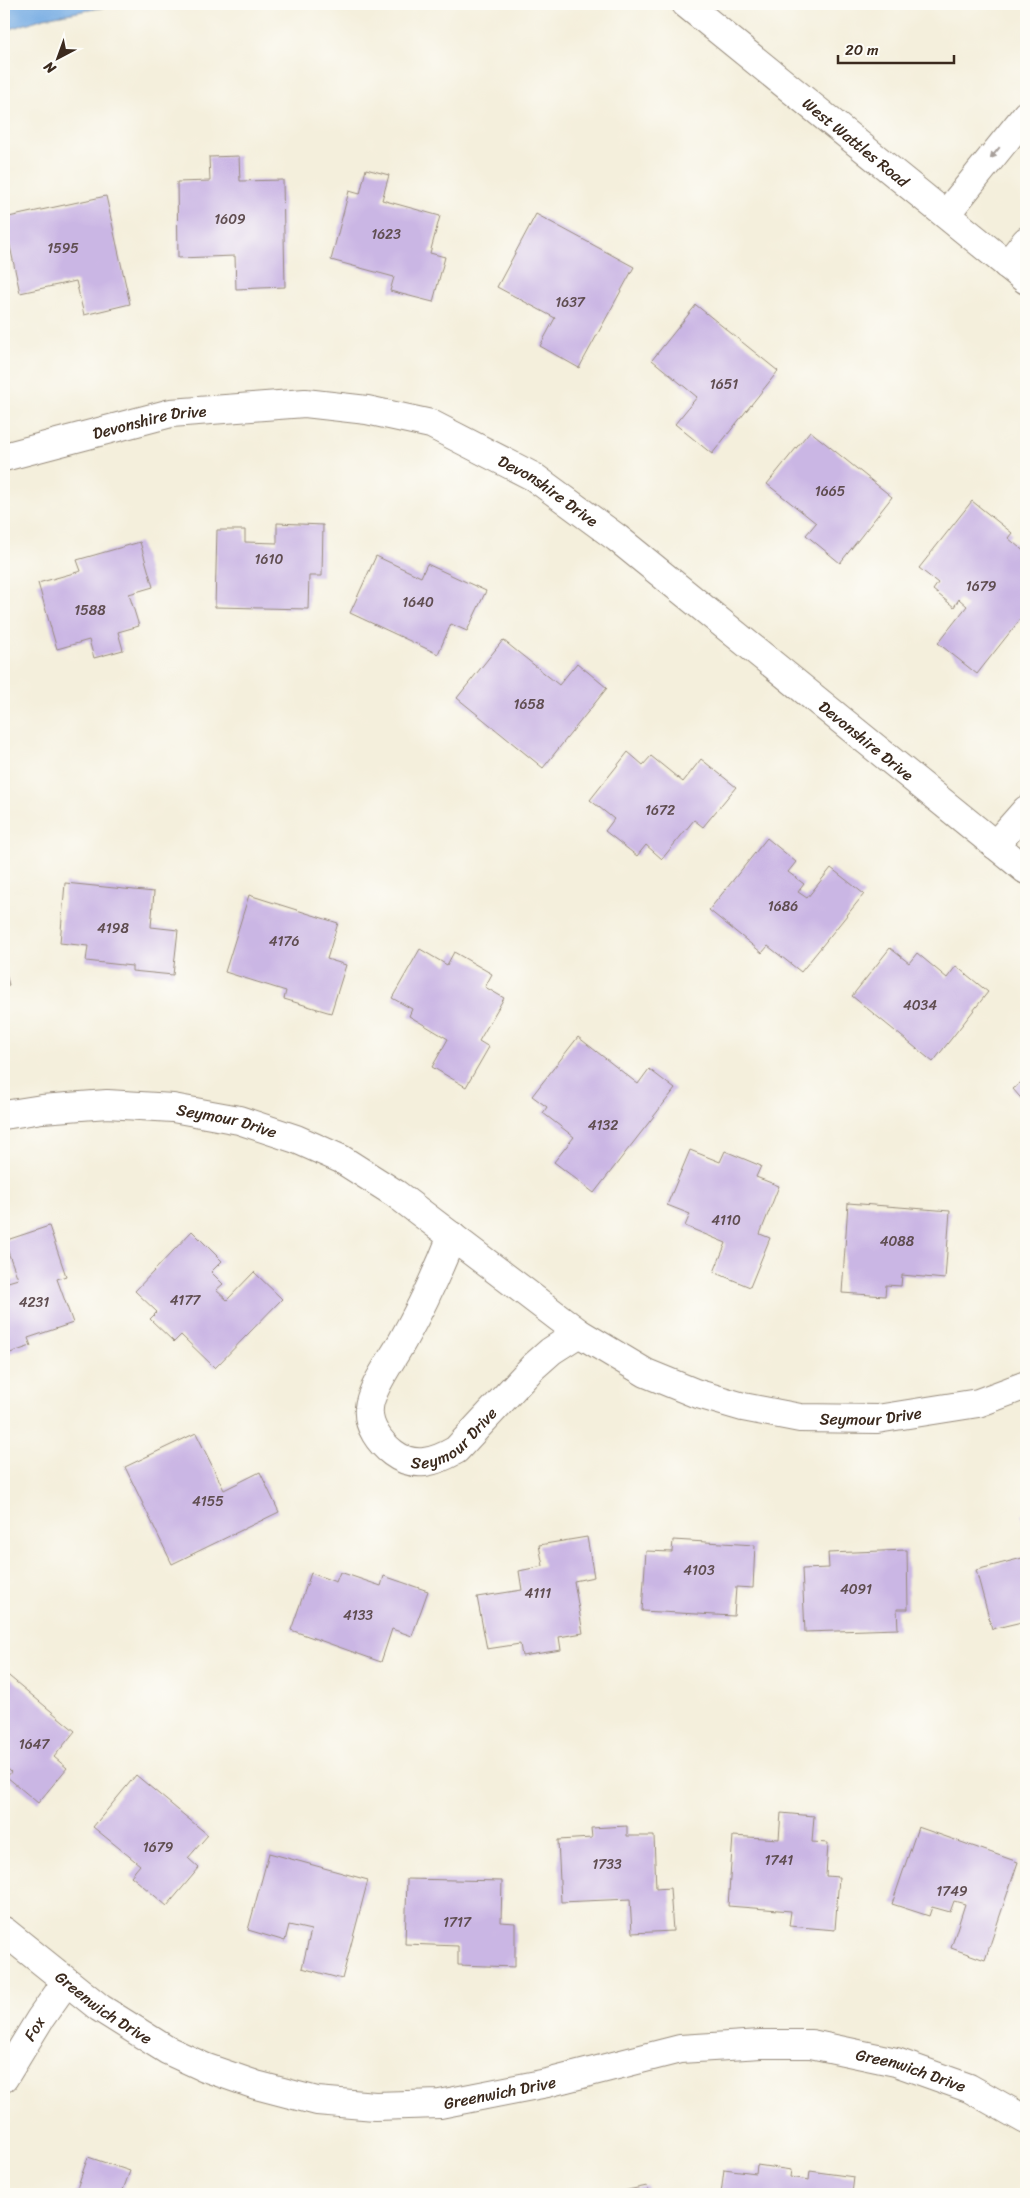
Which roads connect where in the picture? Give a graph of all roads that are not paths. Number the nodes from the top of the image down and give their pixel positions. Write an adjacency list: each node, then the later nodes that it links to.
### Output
1 (686, 4): 3 (street, West Wattles Road)
2 (1026, 115): 3 (street, one-way to 3)
3 (946, 214): 5 (street, West Wattles Road)
4 (1026, 242): 5 (street)
5 (1017, 273)
6 (4, 458): 8 (street, Devonshire Drive)
7 (1026, 810): 8 (street)
8 (995, 845): 9 (street, Devonshire Drive)
9 (1026, 870)
10 (4, 1114): 11 (street, Seymour Drive)
11 (452, 1236): 12 (street, Seymour Drive); 12 (street, Seymour Drive)
12 (579, 1333): 13 (street, Seymour Drive)
13 (1026, 1385)
14 (4, 1931): 15 (street, Greenwich Drive)
15 (66, 1982): 16 (street, Fox); 17 (street, Greenwich Drive)
16 (4, 2078)
17 (1026, 2120)

